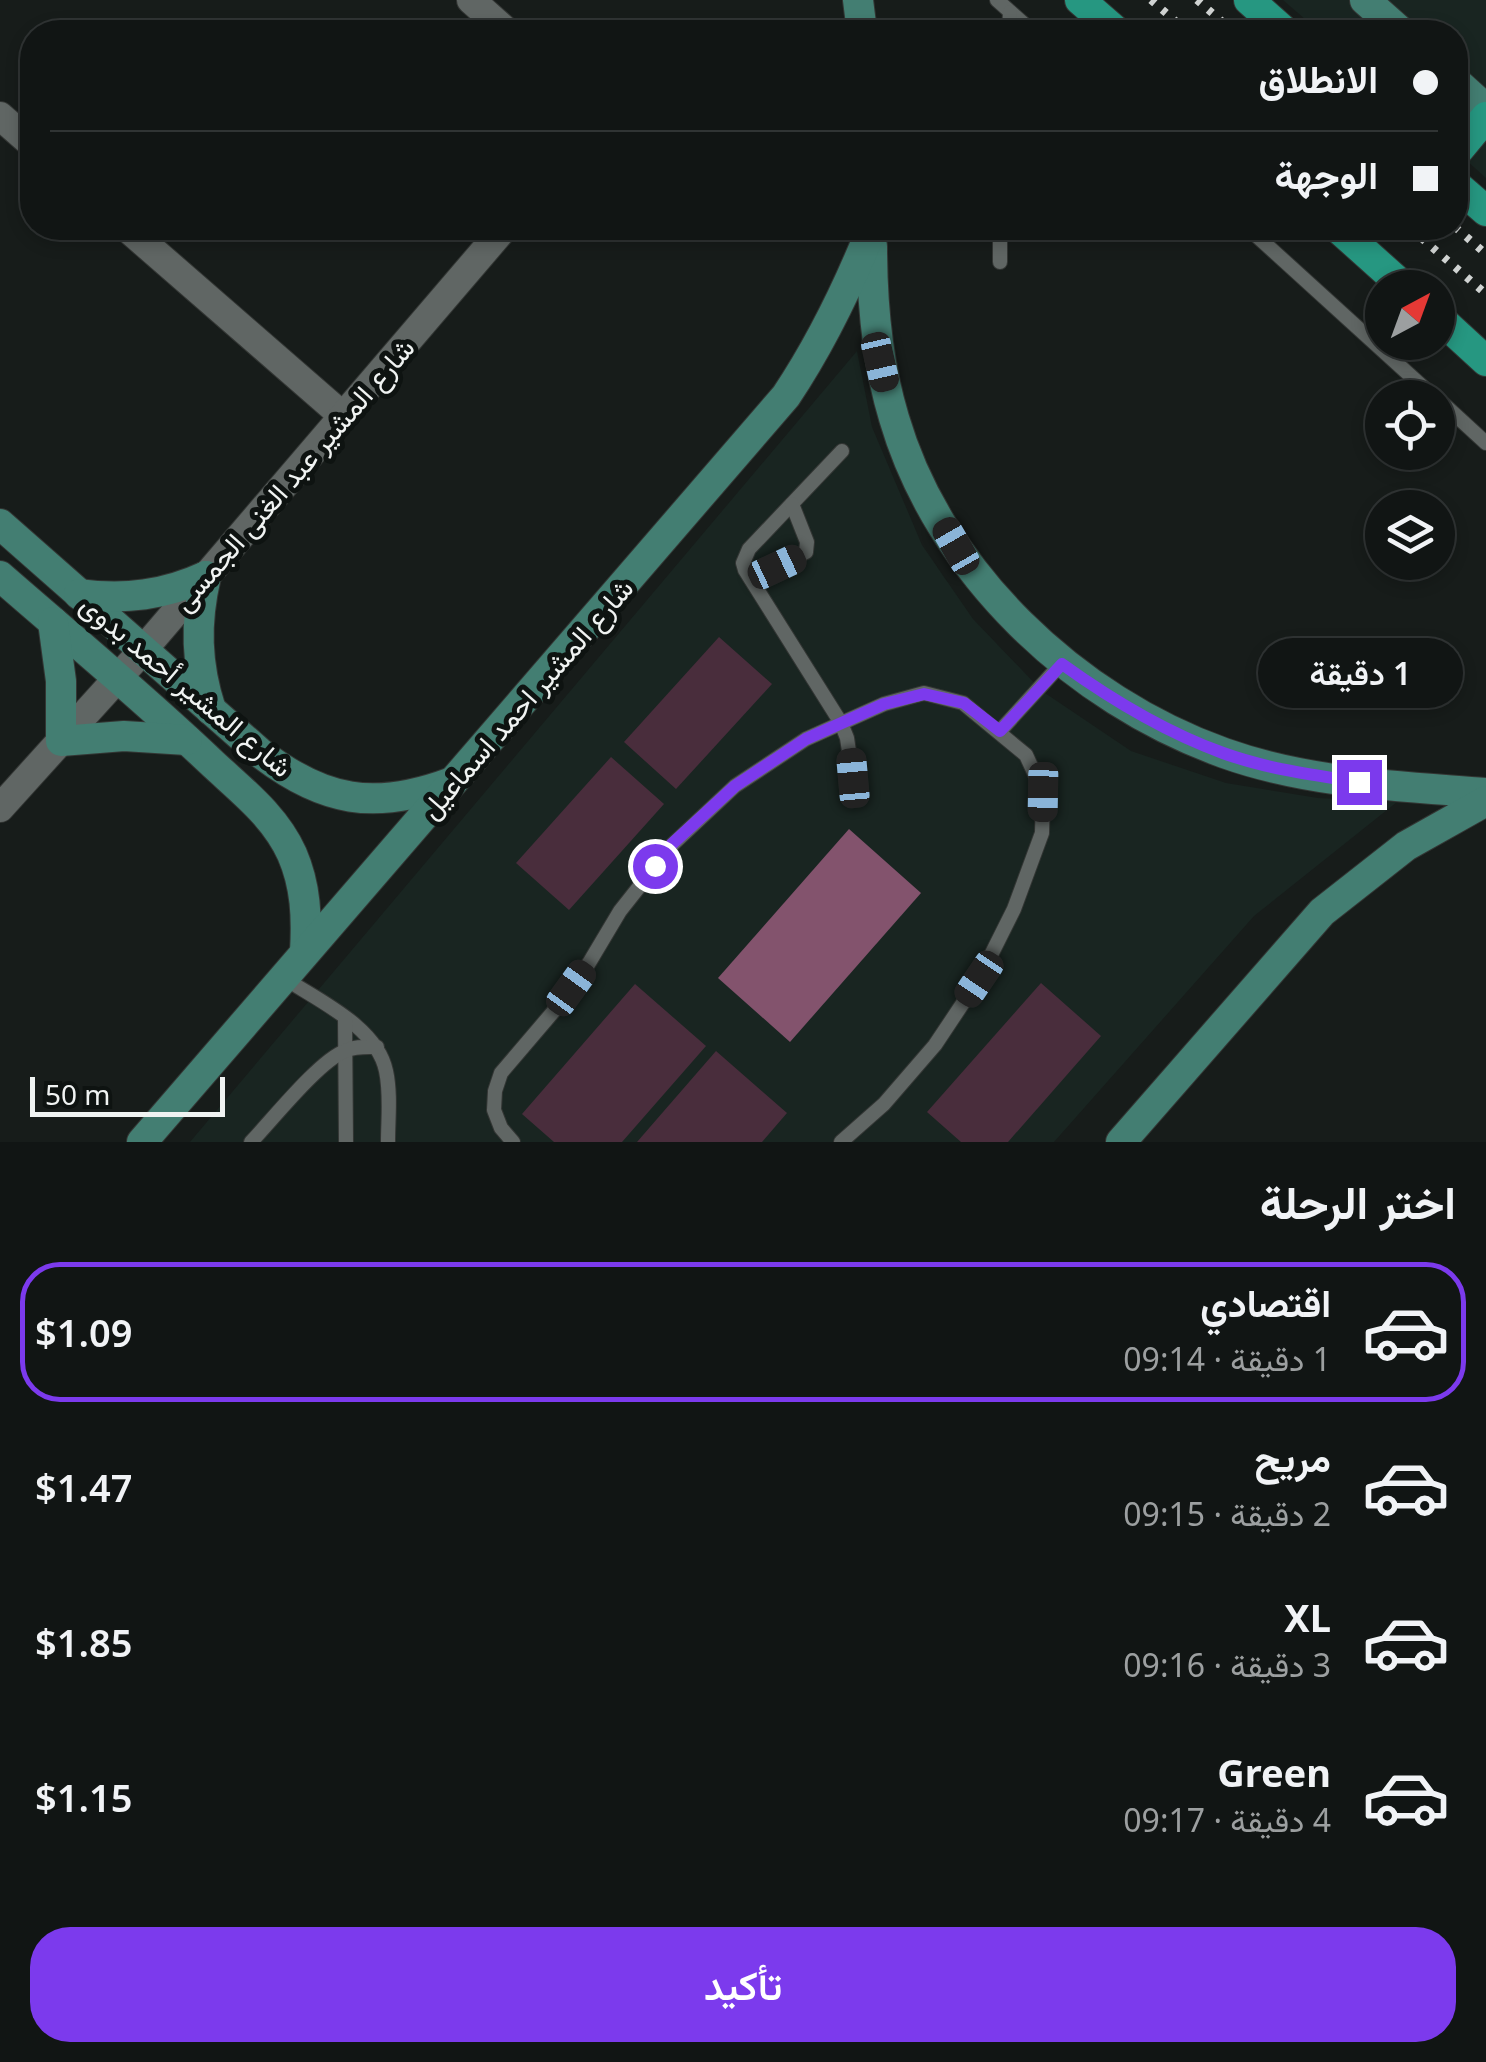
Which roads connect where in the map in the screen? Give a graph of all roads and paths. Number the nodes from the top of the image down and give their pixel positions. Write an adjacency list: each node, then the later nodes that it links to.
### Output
1 (470, 0): 7 (street)
2 (996, 0): 6 (lane)
3 (1080, 0): 10 (main road)
4 (1248, 0): 11 (main road)
5 (1365, 0): 12 (main road)
6 (1010, 12): 8 (lane); 9 (lane)
7 (493, 20)
8 (1010, 20)
9 (1019, 20)
10 (1103, 20)
11 (1270, 20)
12 (1388, 20)
13 (0, 116): 15 (street)
14 (1486, 117): 16 (main road)
15 (20, 134)
16 (1468, 138)
17 (141, 240): 32 (street)
18 (494, 240): 32 (street, شارع المشير عبد الغنى الجمسى)
19 (867, 240): 26 (main road, شارع المشير احمد اسماعيل)
20 (872, 240): 27 (main road)
21 (1000, 240): 24 (lane)
22 (1261, 240): 30 (lane)
23 (1352, 240): 25 (main road)
24 (1000, 262)
25 (1386, 270)
26 (833, 319): 27 (main road); 51 (main road, شارع المشير احمد اسماعيل)
27 (875, 326): 43 (main road)
28 (1455, 332): 29 (main road)
29 (1486, 360)
30 (1416, 380)
31 (1455, 415): 33 (lane)
32 (344, 416): 38 (street, شارع المشير عبد الغنى الجمسى)
33 (1486, 444)
34 (842, 450): 35 (lane)
35 (792, 504): 39 (lane); 39 (lane)
36 (0, 524): 40 (main road, شارع المشير أحمد بدوى)
37 (0, 576): 41 (main road, شارع المشير أحمد بدوى)
38 (206, 576): 40 (main road); 42 (street, شارع المشير عبد الغنى الجمسى); 45 (main road)
39 (751, 579): 46 (lane)
40 (79, 594): 42 (main road, شارع المشير أحمد بدوى)
41 (52, 622): 44 (main road, شارع المشير أحمد بدوى); 49 (main road)
42 (142, 650): 44 (street, شارع المشير عبد الغنى الجمسى); 45 (main road, شارع المشير أحمد بدوى)
43 (1062, 664): 47 (lane); 52 (main road)
44 (117, 678): 48 (main road, شارع المشير أحمد بدوى); 49 (street, شارع المشير عبد الغنى الجمسى)
45 (212, 710): 51 (main road, شارع المشير أحمد بدوى)
46 (841, 723): 47 (lane); 50 (lane); 66 (lane)
47 (1000, 731): 67 (lane)
48 (187, 740): 49 (main road); 57 (main road, شارع المشير أحمد بدوى)
49 (60, 742): 55 (street, شارع المشير عبد الغنى الجمسى)
50 (853, 778)
51 (454, 781): 57 (main road, شارع المشير احمد اسماعيل)
52 (1409, 788): 53 (main road); 56 (main road)
53 (1486, 793)
54 (1486, 801): 56 (main road)
55 (0, 808)
56 (1406, 846): 68 (main road)
57 (305, 952): 58 (main road, شارع المشير احمد اسماعيل)
58 (283, 978): 59 (lane); 62 (main road, شارع المشير احمد اسماعيل)
59 (345, 1018): 60 (lane); 61 (lane)
60 (377, 1048): 61 (lane); 65 (lane)
61 (346, 1050): 63 (lane); 64 (lane)
62 (142, 1142)
63 (252, 1142)
64 (346, 1142)
65 (388, 1142)
66 (513, 1142)
67 (842, 1142)
68 (1121, 1142)

